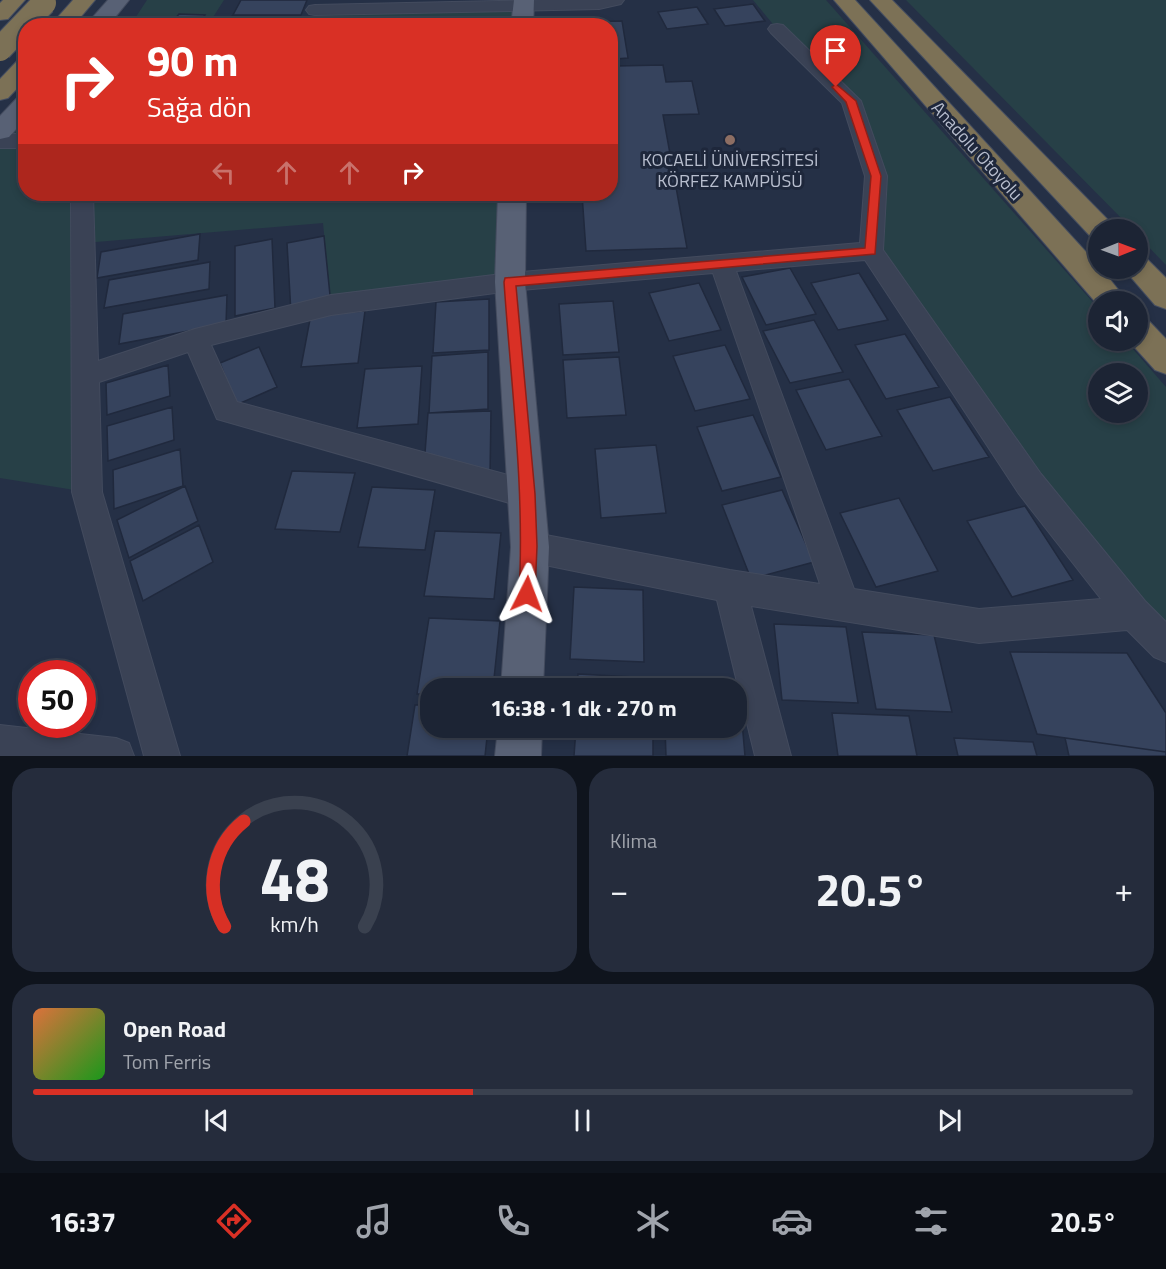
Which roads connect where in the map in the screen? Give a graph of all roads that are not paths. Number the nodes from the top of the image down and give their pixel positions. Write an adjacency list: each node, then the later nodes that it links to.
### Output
1 (15, 0): 10 (highway)
2 (119, 0): 13 (main road)
3 (615, 0): 8 (street)
4 (844, 0): 32 (highway, Anadolu Otoyolu)
5 (880, 0): 27 (highway, Anadolu Otoyolu)
6 (46, 2): 11 (highway, bridge)
7 (82, 3): 12 (highway)
8 (524, 10): 9 (street)
9 (314, 12)
10 (0, 14)
11 (30, 18)
12 (68, 18)
13 (103, 18)
14 (777, 29): 28 (street)
15 (18, 31): 18 (highway, bridge)
16 (0, 36): 17 (main road)
17 (18, 40)
18 (0, 49)
19 (18, 73): 20 (highway)
20 (3, 89)
21 (18, 112): 22 (main road)
22 (0, 131)
23 (0, 141): 24 (street)
24 (18, 141)
25 (82, 201): 37 (street)
26 (512, 201): 31 (main road)
27 (1090, 219)
28 (871, 251): 29 (street); 42 (street)
29 (721, 262): 31 (street); 41 (street)
30 (1148, 278): 33 (highway)
31 (510, 282): 34 (street); 38 (main road)
32 (1103, 291)
33 (1166, 297)
34 (195, 339): 37 (street); 38 (street)
35 (1148, 341): 36 (highway)
36 (1166, 361)
37 (85, 375): 48 (street)
38 (527, 494): 39 (main road)
39 (530, 546): 40 (street); 44 (main road)
40 (729, 585): 41 (street); 50 (street)
41 (843, 603): 42 (street)
42 (1133, 613): 43 (street)
43 (1166, 645)
44 (523, 678)
45 (519, 738): 49 (main road)
46 (0, 743): 47 (street)
47 (116, 756)
48 (162, 756)
49 (518, 756)
50 (773, 756)

